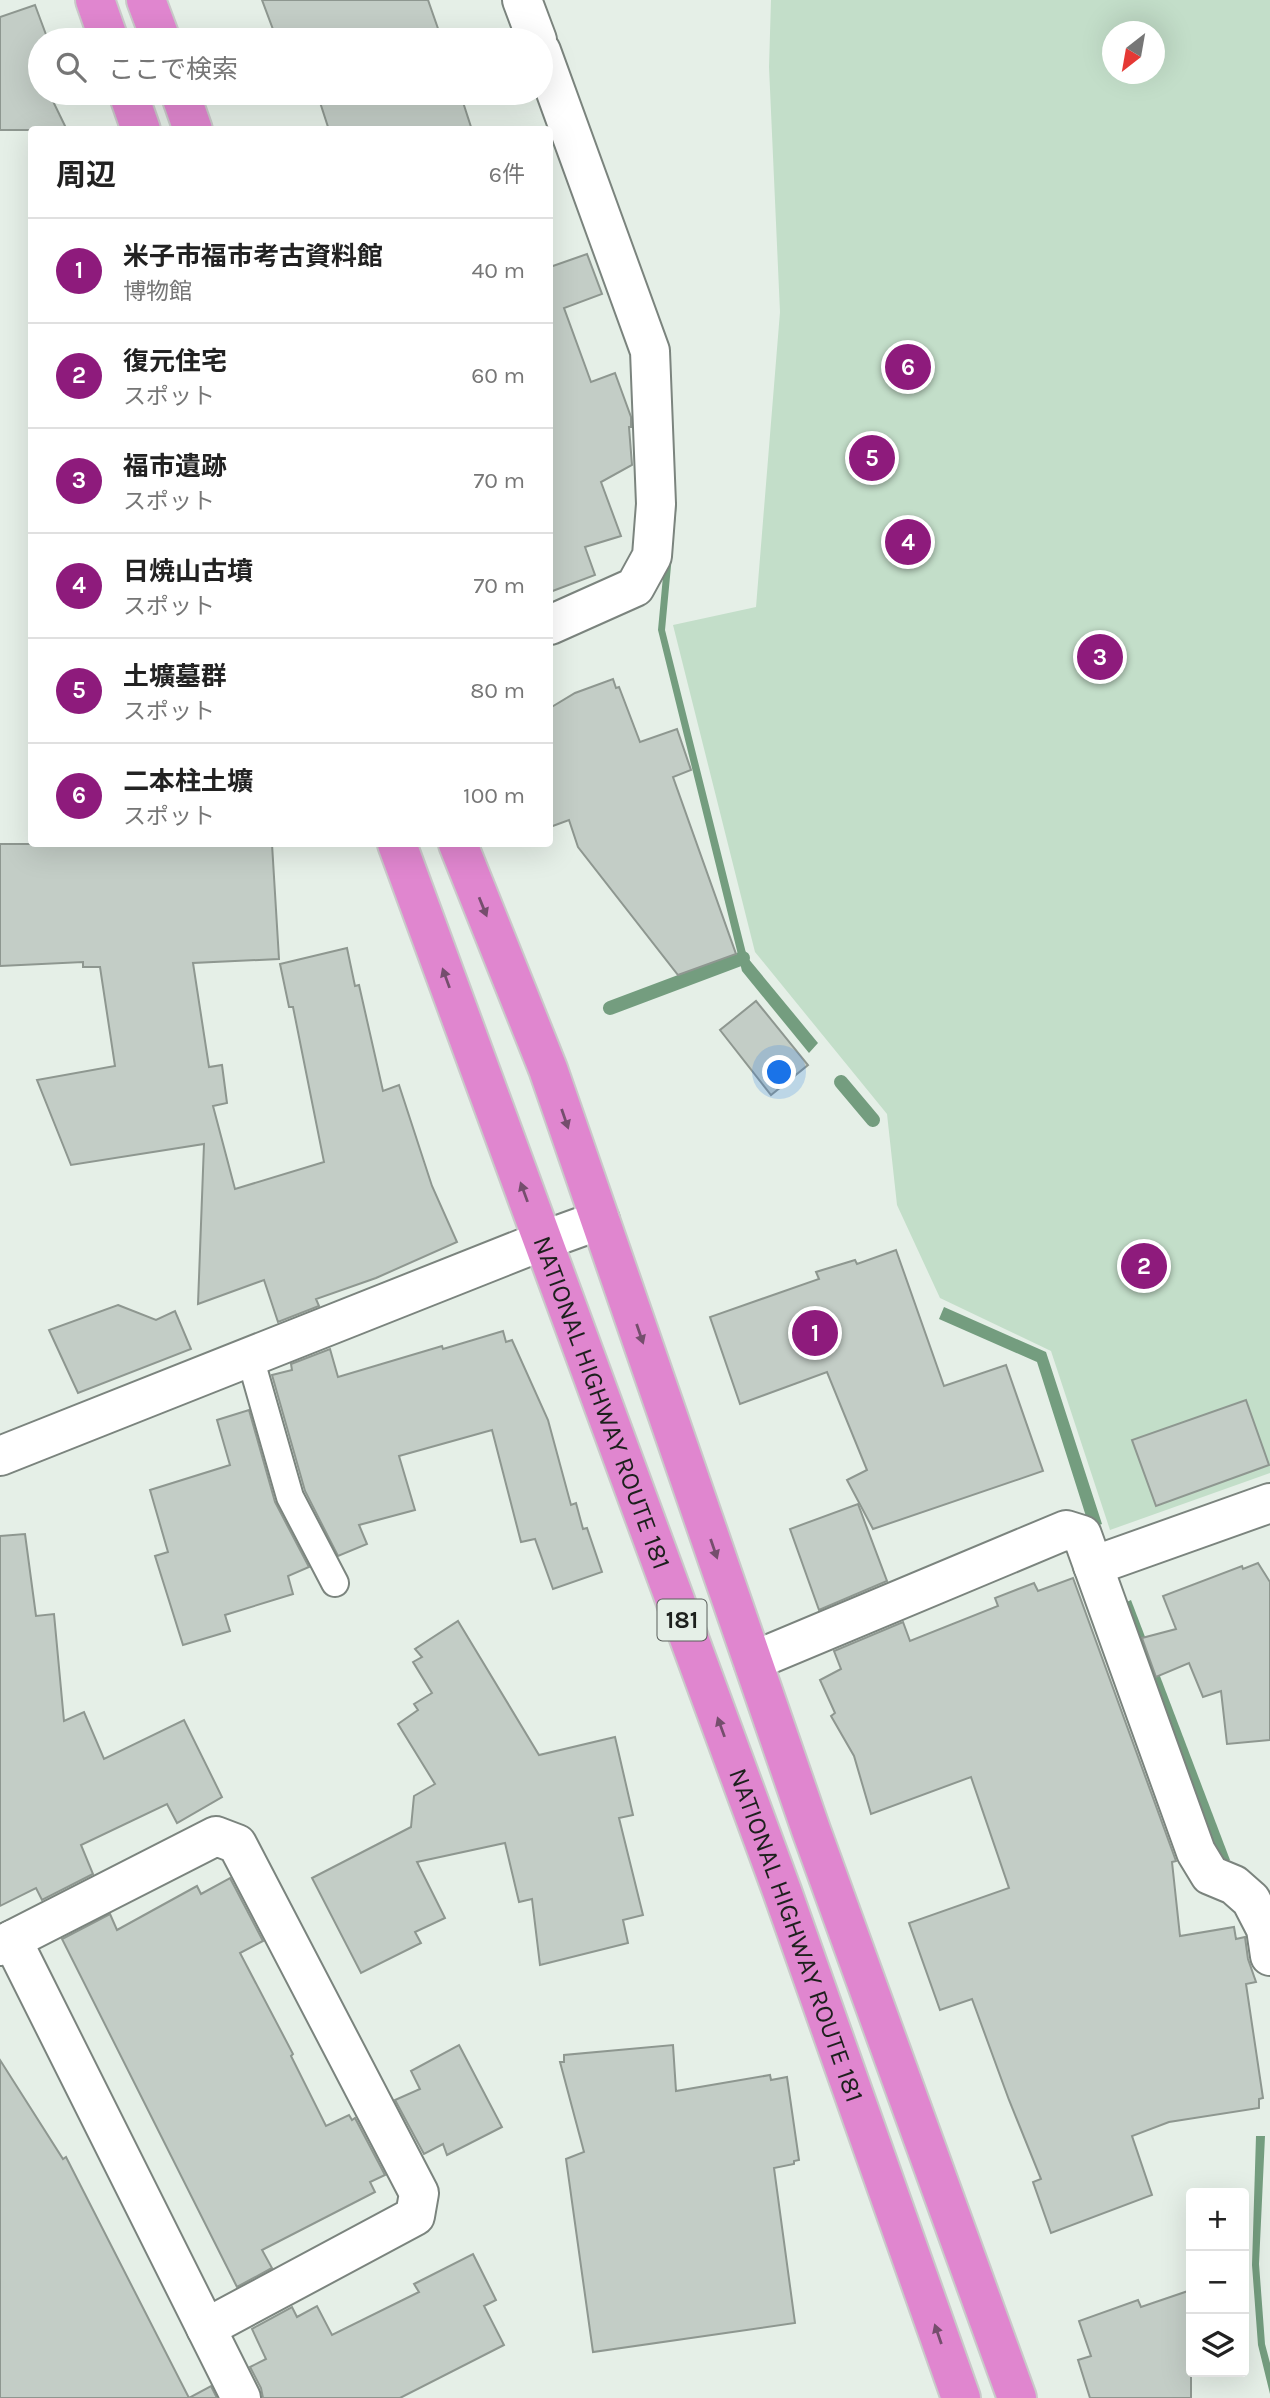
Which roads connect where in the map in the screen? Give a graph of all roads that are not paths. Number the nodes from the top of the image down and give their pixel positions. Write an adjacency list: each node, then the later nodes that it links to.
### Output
1 (95, 0): 4 (highway)
2 (146, 0): 5 (highway)
3 (522, 0): 6 (street)
4 (105, 28)
5 (156, 28)
6 (532, 28)
7 (553, 84): 12 (street)
8 (132, 105): 10 (highway)
9 (184, 105): 11 (highway)
10 (140, 126)
11 (192, 126)
12 (553, 624)
13 (398, 847): 16 (highway, NATIONAL HIGHWAY ROUTE 181 / 181, one-way to 13)
14 (459, 847): 15 (highway, NATIONAL HIGHWAY ROUTE 181 / 181, one-way to 15)
15 (600, 1220): 16 (street); 22 (highway, NATIONAL HIGHWAY ROUTE 181 / 181, one-way to 22)
16 (542, 1241): 17 (street); 27 (highway, NATIONAL HIGHWAY ROUTE 181 / 181, one-way to 16)
17 (250, 1357): 18 (street); 21 (lane)
18 (0, 1456)
19 (1270, 1503): 20 (street)
20 (1093, 1566): 22 (street); 24 (street)
21 (335, 1583)
22 (753, 1661): 28 (highway, NATIONAL HIGHWAY ROUTE 181 / 181)
23 (6, 1943): 25 (street); 25 (street)
24 (1270, 1956)
25 (206, 2328): 26 (street)
26 (241, 2398)
27 (961, 2398)
28 (1017, 2398)

